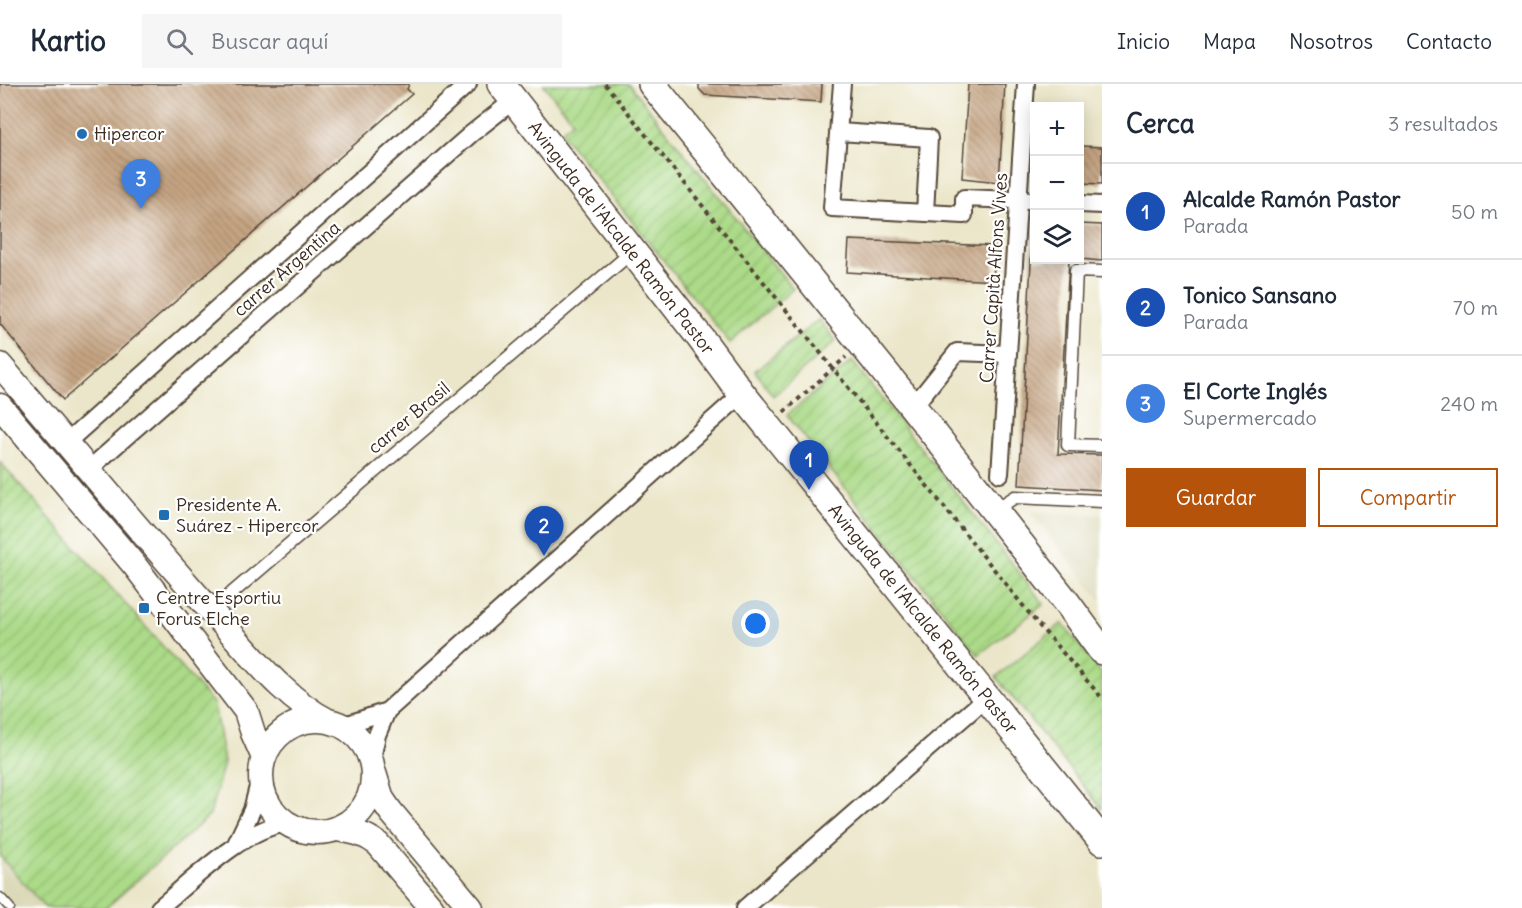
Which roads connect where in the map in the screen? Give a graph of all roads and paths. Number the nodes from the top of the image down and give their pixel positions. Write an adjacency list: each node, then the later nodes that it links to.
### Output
1 (468, 84): 22 (street, carrer Argentina)
2 (605, 84): 17 (path)
3 (652, 84): 20 (main road)
4 (842, 84): 7 (street)
5 (1026, 84): 8 (street, Carrer Capità Alfons Vives)
6 (507, 92): 12 (main road, Avinguda de l'Alcalde Ramón Pastor); 24 (street, carrer Argentina)
7 (839, 132): 11 (street); 11 (street)
8 (1026, 201): 11 (street); 14 (street, Carrer Capità Alfons Vives)
9 (1084, 204): 10 (street)
10 (1102, 205)
11 (925, 213)
12 (632, 252): 18 (main road, Avinguda de l'Alcalde Ramón Pastor); 28 (street, carrer Brasil)
13 (1102, 273): 23 (street)
14 (1008, 354): 20 (street); 25 (street, Carrer Capità Alfons Vives)
15 (849, 355): 17 (path)
16 (0, 365): 22 (main road)
17 (834, 368): 21 (path); 31 (path)
18 (742, 394): 21 (main road, Avinguda de l'Alcalde Ramón Pastor); 32 (street)
19 (0, 406): 34 (main road)
20 (913, 407): 27 (main road)
21 (768, 426): 30 (main road, Avinguda de l'Alcalde Ramón Pastor)
22 (66, 443): 24 (main road)
23 (1102, 446)
24 (88, 470): 28 (main road)
25 (1000, 474)
26 (1102, 501): 27 (street)
27 (993, 512): 29 (main road)
28 (211, 611): 33 (main road)
29 (1102, 651)
30 (986, 698): 38 (main road, Avinguda de l'Alcalde Ramón Pastor); 45 (street)
31 (1102, 698)
32 (387, 711): 33 (street); 35 (street)
33 (332, 723): 34 (main road); 35 (main road)
34 (263, 766): 36 (main road); 39 (street)
35 (373, 768): 37 (main road); 44 (main road)
36 (287, 824): 37 (main road); 39 (street)
37 (337, 829): 43 (main road)
38 (1102, 841)
39 (234, 847): 42 (street)
40 (0, 897): 41 (lane)
41 (10, 908)
42 (159, 908)
43 (432, 908)
44 (471, 908)
45 (744, 908)

